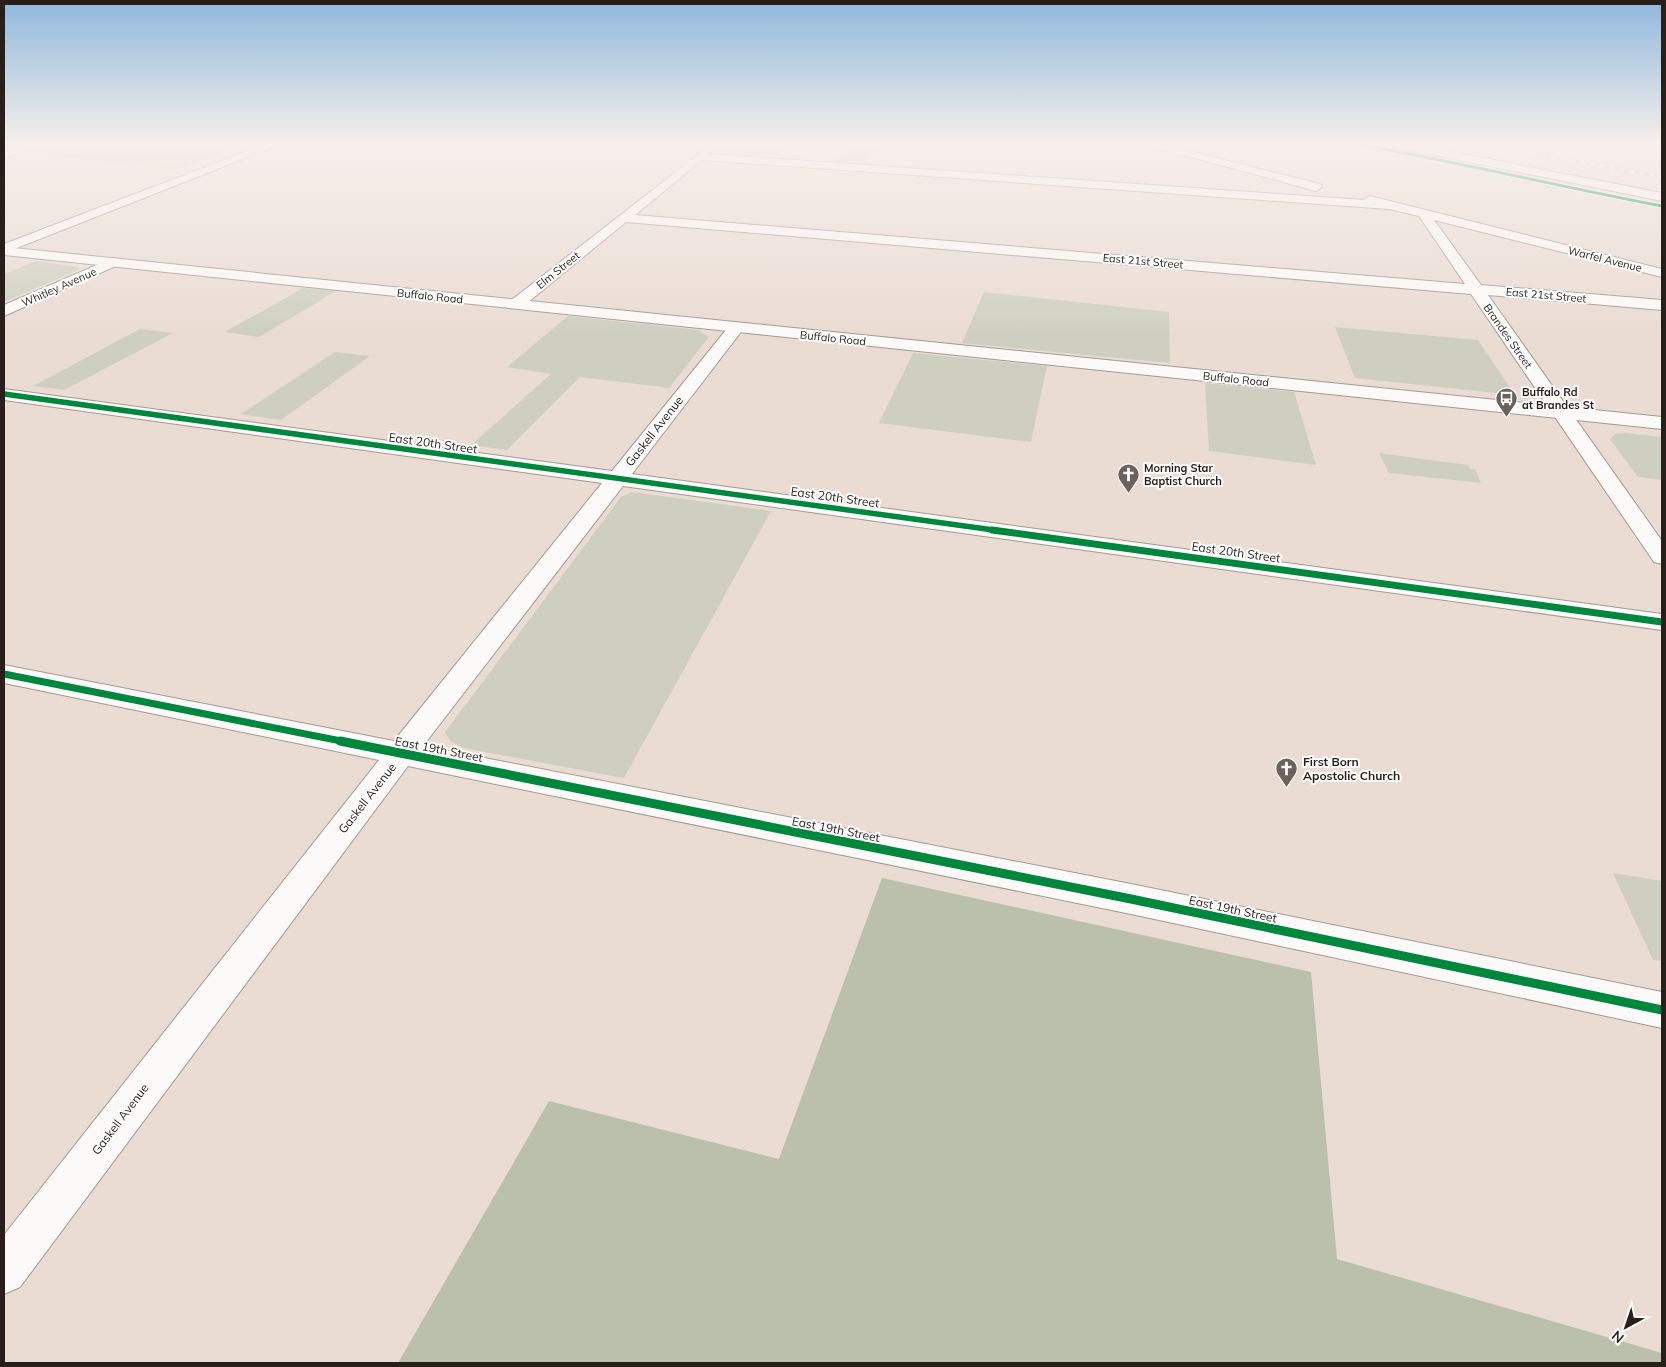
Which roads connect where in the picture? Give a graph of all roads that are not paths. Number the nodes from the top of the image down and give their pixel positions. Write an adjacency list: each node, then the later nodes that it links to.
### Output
1 (115, 206): 5 (main road)
2 (638, 206): 6 (main road, Elm Street)
3 (1391, 206): 4 (main road, Warfel Avenue)
4 (1423, 213): 10 (main road, Warfel Avenue); 11 (main road, Brandes Street)
5 (89, 216): 7 (main road); 8 (main road)
6 (623, 218): 11 (main road, East 21st Street); 12 (main road, Elm Street)
7 (16, 230)
8 (4, 250): 9 (main road, Buffalo Road)
9 (113, 262): 12 (main road, Buffalo Road); 14 (main road, Whitley Avenue)
10 (1662, 273)
11 (1475, 289): 13 (main road, East 21st Street); 17 (main road, Brandes Street)
12 (515, 305): 15 (main road, Buffalo Road)
13 (1662, 305)
14 (4, 311)
15 (736, 328): 17 (main road, Buffalo Road); 19 (main road, Gaskell Avenue)
16 (4, 394): 19 (main road, East 20th Street)
17 (1562, 413): 18 (main road, Buffalo Road); 20 (main road, Brandes Street)
18 (1662, 423)
19 (616, 479): 21 (main road, East 20th Street); 23 (main road, Gaskell Avenue)
20 (1662, 557)
21 (1662, 622)
22 (4, 674): 23 (main road, East 19th Street)
23 (401, 753): 24 (main road, East 19th Street); 25 (main road, Gaskell Avenue)
24 (1662, 1010)
25 (4, 1271)

